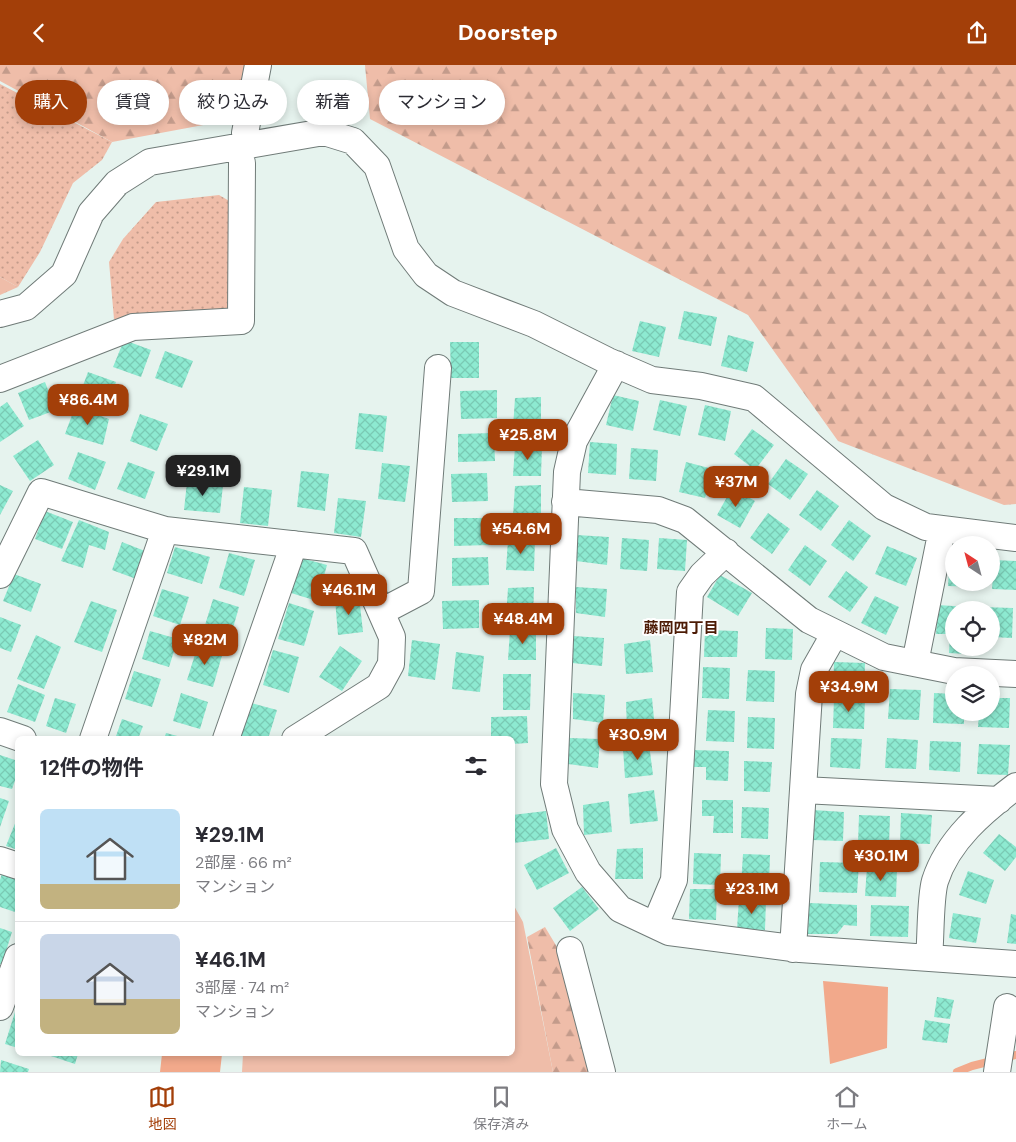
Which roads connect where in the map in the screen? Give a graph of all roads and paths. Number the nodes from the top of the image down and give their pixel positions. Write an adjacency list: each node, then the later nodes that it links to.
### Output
1 (258, 65): 2 (street)
2 (245, 133)
3 (242, 163): 7 (street)
4 (0, 314): 5 (street)
5 (616, 365): 8 (street); 9 (street)
6 (438, 368): 15 (street)
7 (0, 379)
8 (565, 502): 13 (street); 28 (street)
9 (942, 529): 11 (street); 17 (street)
10 (165, 530): 12 (street); 14 (street); 21 (street)
11 (1016, 538)
12 (294, 544): 15 (street); 22 (street)
13 (726, 552): 16 (street); 28 (street)
14 (0, 575)
15 (381, 612): 23 (street)
16 (835, 633): 17 (street); 24 (street)
17 (915, 663): 18 (street)
18 (1016, 674)
19 (0, 731): 20 (street)
20 (15, 736)
21 (94, 736)
22 (227, 736)
23 (300, 736)
24 (803, 790): 25 (street); 29 (street)
25 (1007, 793): 31 (street)
26 (0, 860): 27 (street)
27 (15, 864)
28 (655, 925): 29 (street)
29 (793, 949): 31 (street)
30 (570, 950): 37 (street)
31 (929, 958): 32 (street)
32 (1016, 963)
33 (15, 966): 34 (street)
34 (6, 992)
35 (1007, 1007): 36 (street)
36 (1009, 1036): 38 (street)
37 (602, 1072)
38 (997, 1072)

